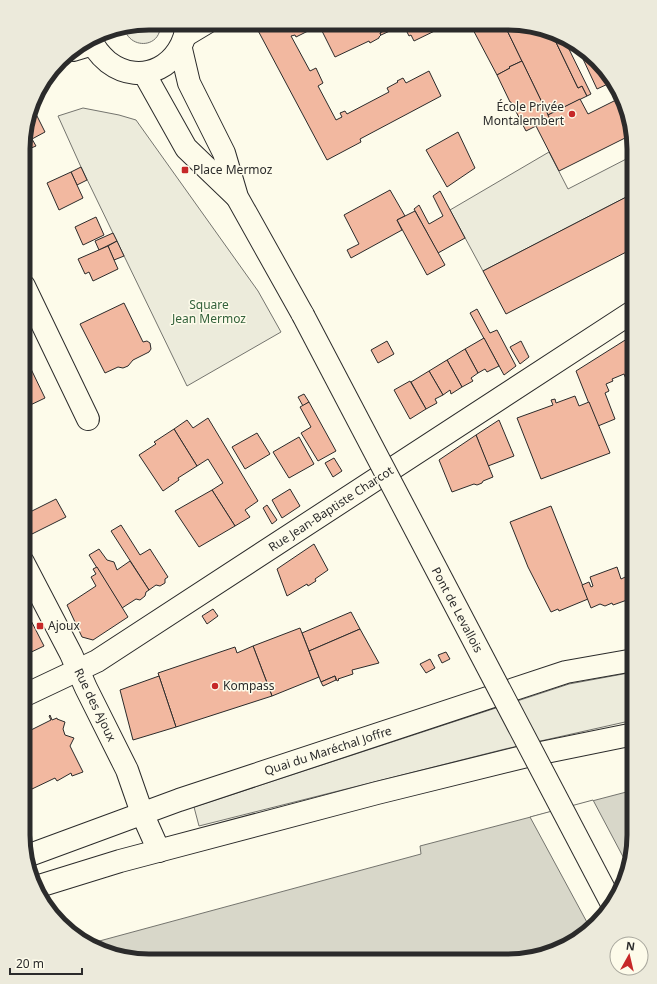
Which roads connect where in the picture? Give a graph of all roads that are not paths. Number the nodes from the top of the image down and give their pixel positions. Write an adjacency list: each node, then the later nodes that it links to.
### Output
1 (195, 30): 2 (main road)
2 (185, 36): 4 (main road); 5 (main road)
3 (89, 47): 4 (main road)
4 (144, 72): 5 (main road)
5 (237, 197): 18 (main road, Pont de Levallois, bridge)
6 (30, 298): 8 (main road)
7 (627, 316): 11 (main road, Rue Jean-Baptiste Charcot)
8 (88, 419)
9 (30, 576): 11 (main road, Rue des Ajoux)
10 (627, 661): 14 (main road, Quai du Maréchal Joffre)
11 (78, 670): 12 (main road, Rue Jean-Baptiste Charcot); 14 (main road, Rue des Ajoux)
12 (30, 693)
13 (627, 735): 15 (main road)
14 (142, 813): 15 (main road, Rue des Ajoux); 16 (main road, Quai du Maréchal Joffre)
15 (159, 851): 17 (main road)
16 (32, 854)
17 (42, 885)
18 (609, 897)

